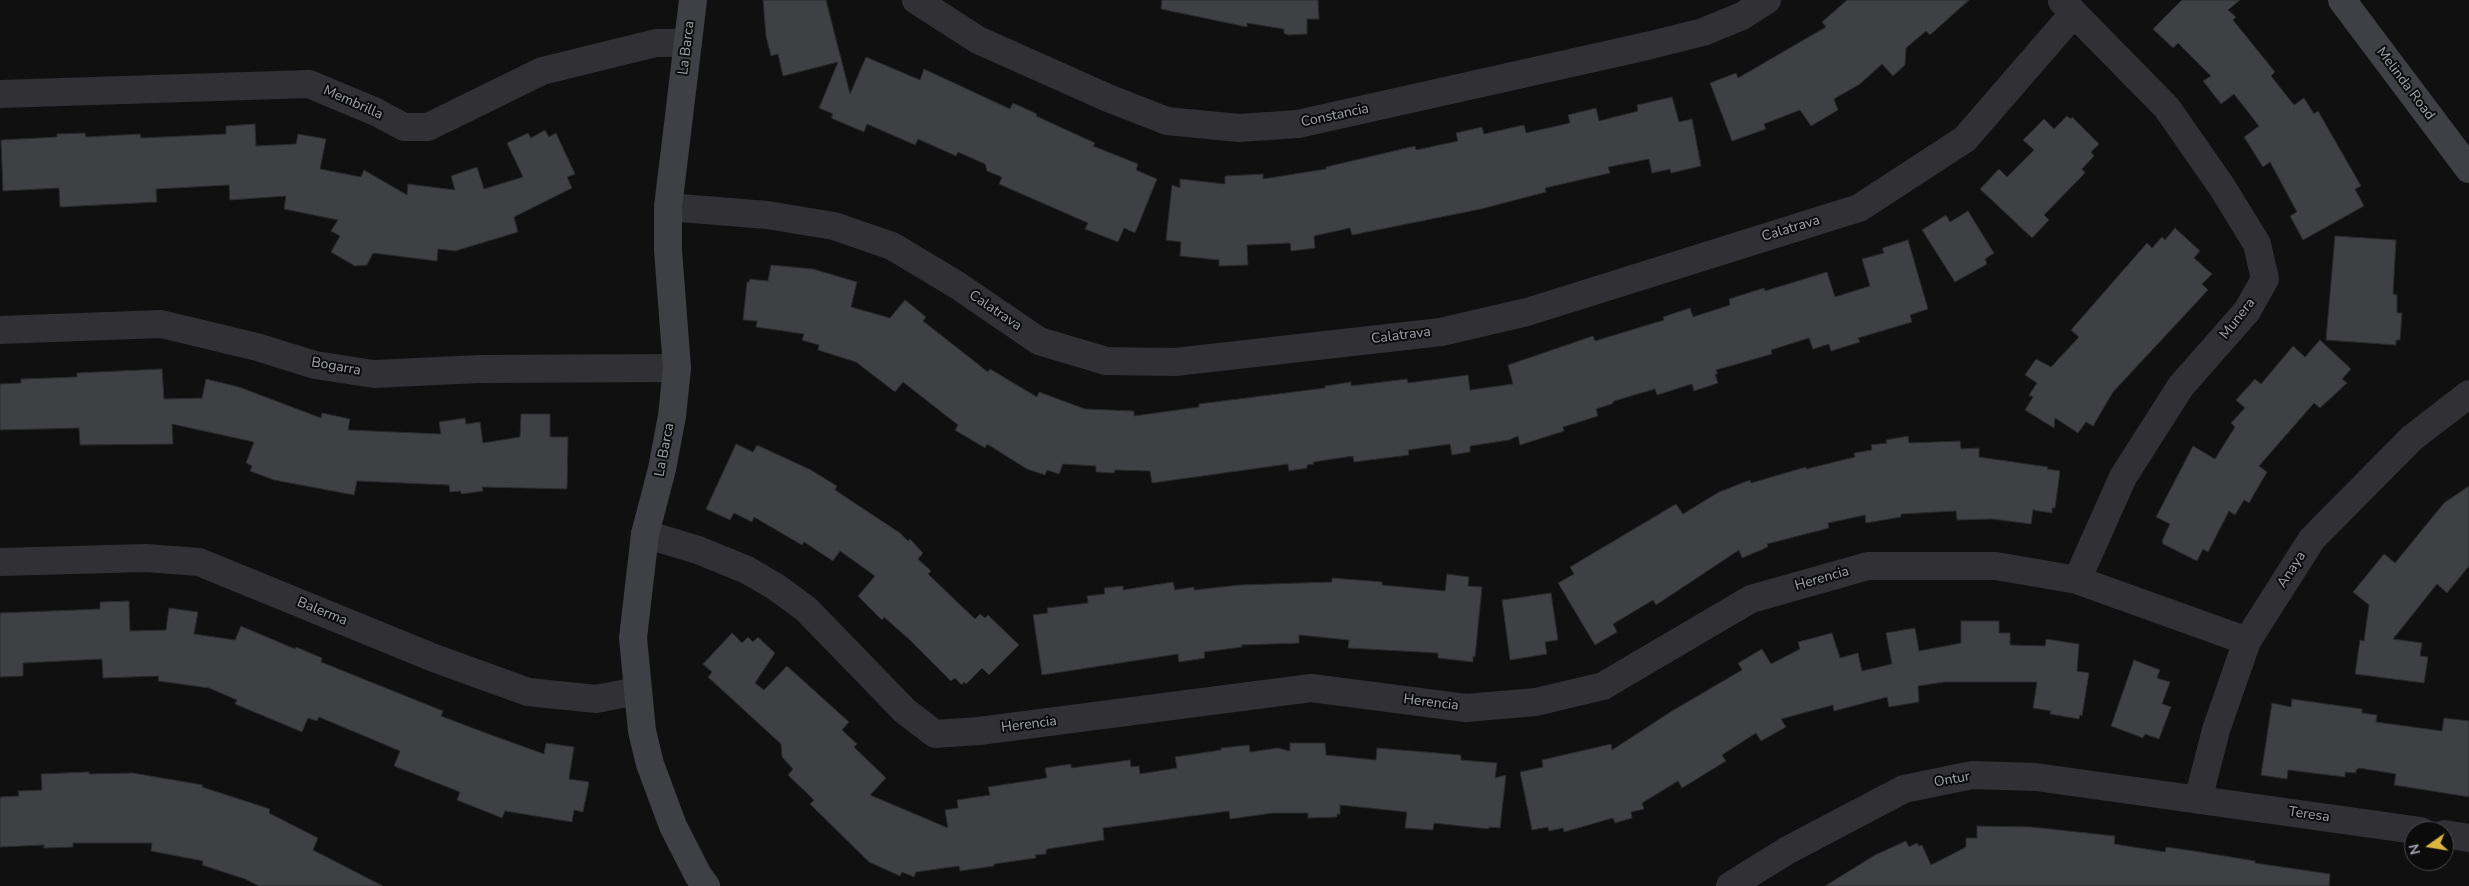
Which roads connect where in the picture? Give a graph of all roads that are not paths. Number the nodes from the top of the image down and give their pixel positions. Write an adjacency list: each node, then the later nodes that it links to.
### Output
1 (693, 0): 6 (street, La Barca)
2 (916, 0): 3 (street, Constancia)
3 (1767, 0)
4 (2342, 0): 8 (street, Melinda Road)
5 (2068, 6): 9 (street, Calatrava); 15 (street, Munera)
6 (688, 43): 7 (street, Membrilla); 9 (street, La Barca)
7 (0, 94)
8 (2469, 169)
9 (668, 207): 11 (street, La Barca)
10 (0, 330): 11 (street, Bogarra)
11 (677, 368): 13 (street, La Barca)
12 (2469, 394): 16 (street, Anaya)
13 (645, 534): 15 (street, Herencia); 17 (street, La Barca)
14 (0, 562): 17 (street, Balerma)
15 (2077, 580): 16 (street, Herencia)
16 (2247, 641): 18 (street, Anaya)
17 (637, 691): 22 (street, La Barca)
18 (2198, 800): 19 (street, Teresa); 23 (street, Ontur)
19 (2404, 829)
20 (2454, 836): 21 (street)
21 (2469, 838)
22 (706, 886)
23 (1730, 886)

